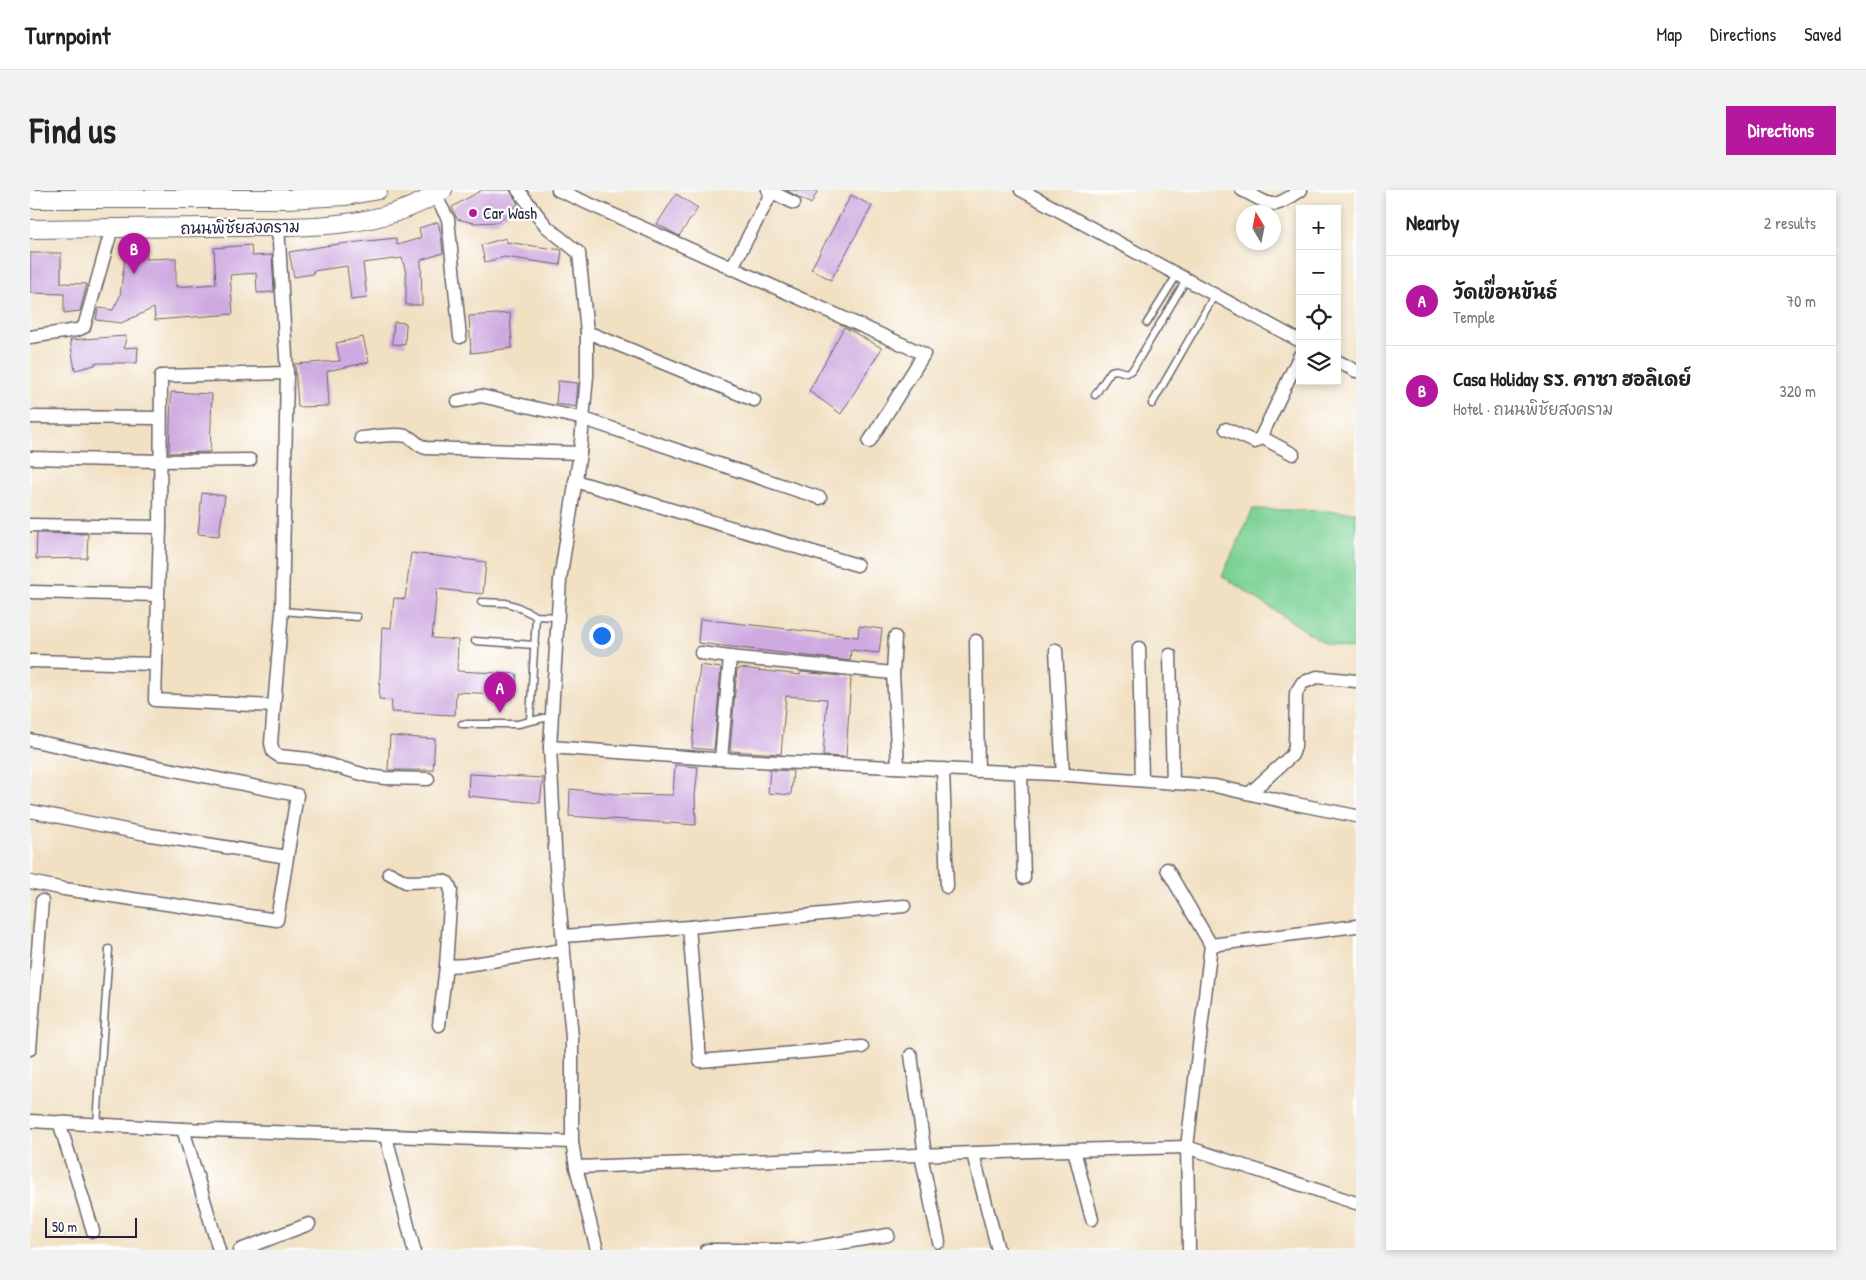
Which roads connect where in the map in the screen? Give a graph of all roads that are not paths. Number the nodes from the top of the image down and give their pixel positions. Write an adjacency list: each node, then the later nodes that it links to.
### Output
1 (378, 190): 10 (main road, ถนนพิชัยสงคราม)
2 (518, 190): 20 (street)
3 (558, 190): 16 (street)
4 (1020, 190): 17 (street)
5 (1242, 190): 6 (street)
6 (1301, 190)
7 (770, 191): 12 (street); 16 (street)
8 (439, 193): 13 (main road, ถนนพิชัยสงคราม); 21 (street)
9 (135, 194): 10 (main road, ถนนพิชัยสงคราม); 11 (main road, ถนนพิชัยสงคราม)
10 (287, 194)
11 (30, 199)
12 (794, 203)
13 (278, 226): 14 (main road, ถนนพิชัยสงคราม); 27 (street)
14 (112, 228): 15 (main road, ถนนพิชัยสงคราม); 22 (street)
15 (30, 229)
16 (732, 269): 38 (street)
17 (1181, 278): 18 (street); 19 (lane); 28 (lane)
18 (1214, 296): 23 (street); 31 (lane)
19 (1147, 324)
20 (587, 332): 30 (street); 34 (street)
21 (460, 337)
22 (30, 338)
23 (1298, 340)
24 (1296, 363): 36 (street)
25 (1341, 363): 26 (street)
26 (1356, 371)
27 (287, 373): 33 (street); 52 (street)
28 (1095, 395)
29 (458, 400): 34 (street)
30 (754, 400)
31 (1152, 404)
32 (30, 417): 33 (street)
33 (160, 418): 43 (street)
34 (584, 419): 39 (street); 45 (street)
35 (1226, 429): 36 (street)
36 (1261, 437): 40 (street)
37 (361, 438): 39 (street)
38 (869, 442)
39 (580, 452): 44 (street)
40 (1293, 454)
41 (30, 458): 43 (street)
42 (250, 460): 43 (street)
43 (159, 462): 47 (street)
44 (575, 481): 48 (street); 55 (street)
45 (820, 498)
46 (30, 525): 47 (street)
47 (160, 528): 50 (street)
48 (857, 565)
49 (30, 592): 50 (street)
50 (157, 595): 66 (street)
51 (481, 602): 53 (lane)
52 (282, 611): 54 (lane); 69 (street)
53 (536, 616): 55 (lane); 59 (lane)
54 (357, 617)
55 (558, 617): 70 (street)
56 (895, 637): 67 (street)
57 (475, 641): 59 (lane)
58 (976, 641): 78 (street)
59 (535, 645): 71 (lane)
60 (1139, 648): 82 (street)
61 (1056, 650): 80 (street)
62 (701, 653): 64 (street)
63 (1170, 655): 83 (street)
64 (730, 656): 67 (street); 75 (street)
65 (30, 661): 66 (street)
66 (156, 664): 69 (street)
67 (893, 673): 76 (street)
68 (1356, 681): 84 (street)
69 (274, 706): 81 (street)
70 (552, 718): 71 (lane); 74 (street)
71 (530, 720): 72 (lane)
72 (462, 724)
73 (30, 740): 87 (street)
74 (550, 747): 75 (street); 97 (street)
75 (721, 759): 76 (street)
76 (898, 767): 77 (street)
77 (943, 769): 78 (street); 92 (street)
78 (978, 771): 79 (street)
79 (1021, 772): 80 (street); 90 (street)
80 (1063, 775): 82 (street)
81 (428, 780)
82 (1142, 780): 83 (street)
83 (1173, 783): 84 (street)
84 (1250, 793): 86 (street)
85 (30, 811): 87 (street)
86 (1356, 816)
87 (287, 857): 91 (street)
88 (1167, 869): 98 (street)
89 (389, 873): 101 (street)
90 (1024, 878)
91 (30, 882)
92 (947, 887)
93 (42, 901): 104 (street)
94 (904, 906): 96 (street)
95 (1356, 926): 98 (street)
96 (689, 927): 97 (street); 103 (street)
97 (563, 936): 100 (street)
98 (1211, 945): 112 (street)
99 (109, 949): 108 (lane)
100 (563, 950): 101 (street); 111 (street)
101 (446, 966): 102 (street)
102 (439, 1025)
103 (862, 1046)
104 (30, 1049)
105 (910, 1055): 115 (street)
106 (30, 1121): 107 (street)
107 (59, 1122): 108 (street); 120 (street)
108 (97, 1124): 109 (street)
109 (183, 1129): 110 (street); 123 (street)
110 (386, 1136): 111 (street); 125 (street)
111 (572, 1142): 116 (street)
112 (1187, 1147): 113 (street); 117 (street); 129 (street)
113 (1074, 1150): 114 (street); 118 (street)
114 (973, 1154): 115 (street); 128 (street)
115 (923, 1155): 116 (street); 122 (street)
116 (576, 1168): 126 (street)
117 (1356, 1203)
118 (1092, 1219)
119 (309, 1224): 124 (street)
120 (92, 1231)
121 (888, 1235): 127 (street)
122 (939, 1242)
123 (219, 1250)
124 (240, 1250)
125 (414, 1250)
126 (597, 1250)
127 (707, 1250)
128 (998, 1250)
129 (1189, 1250)

